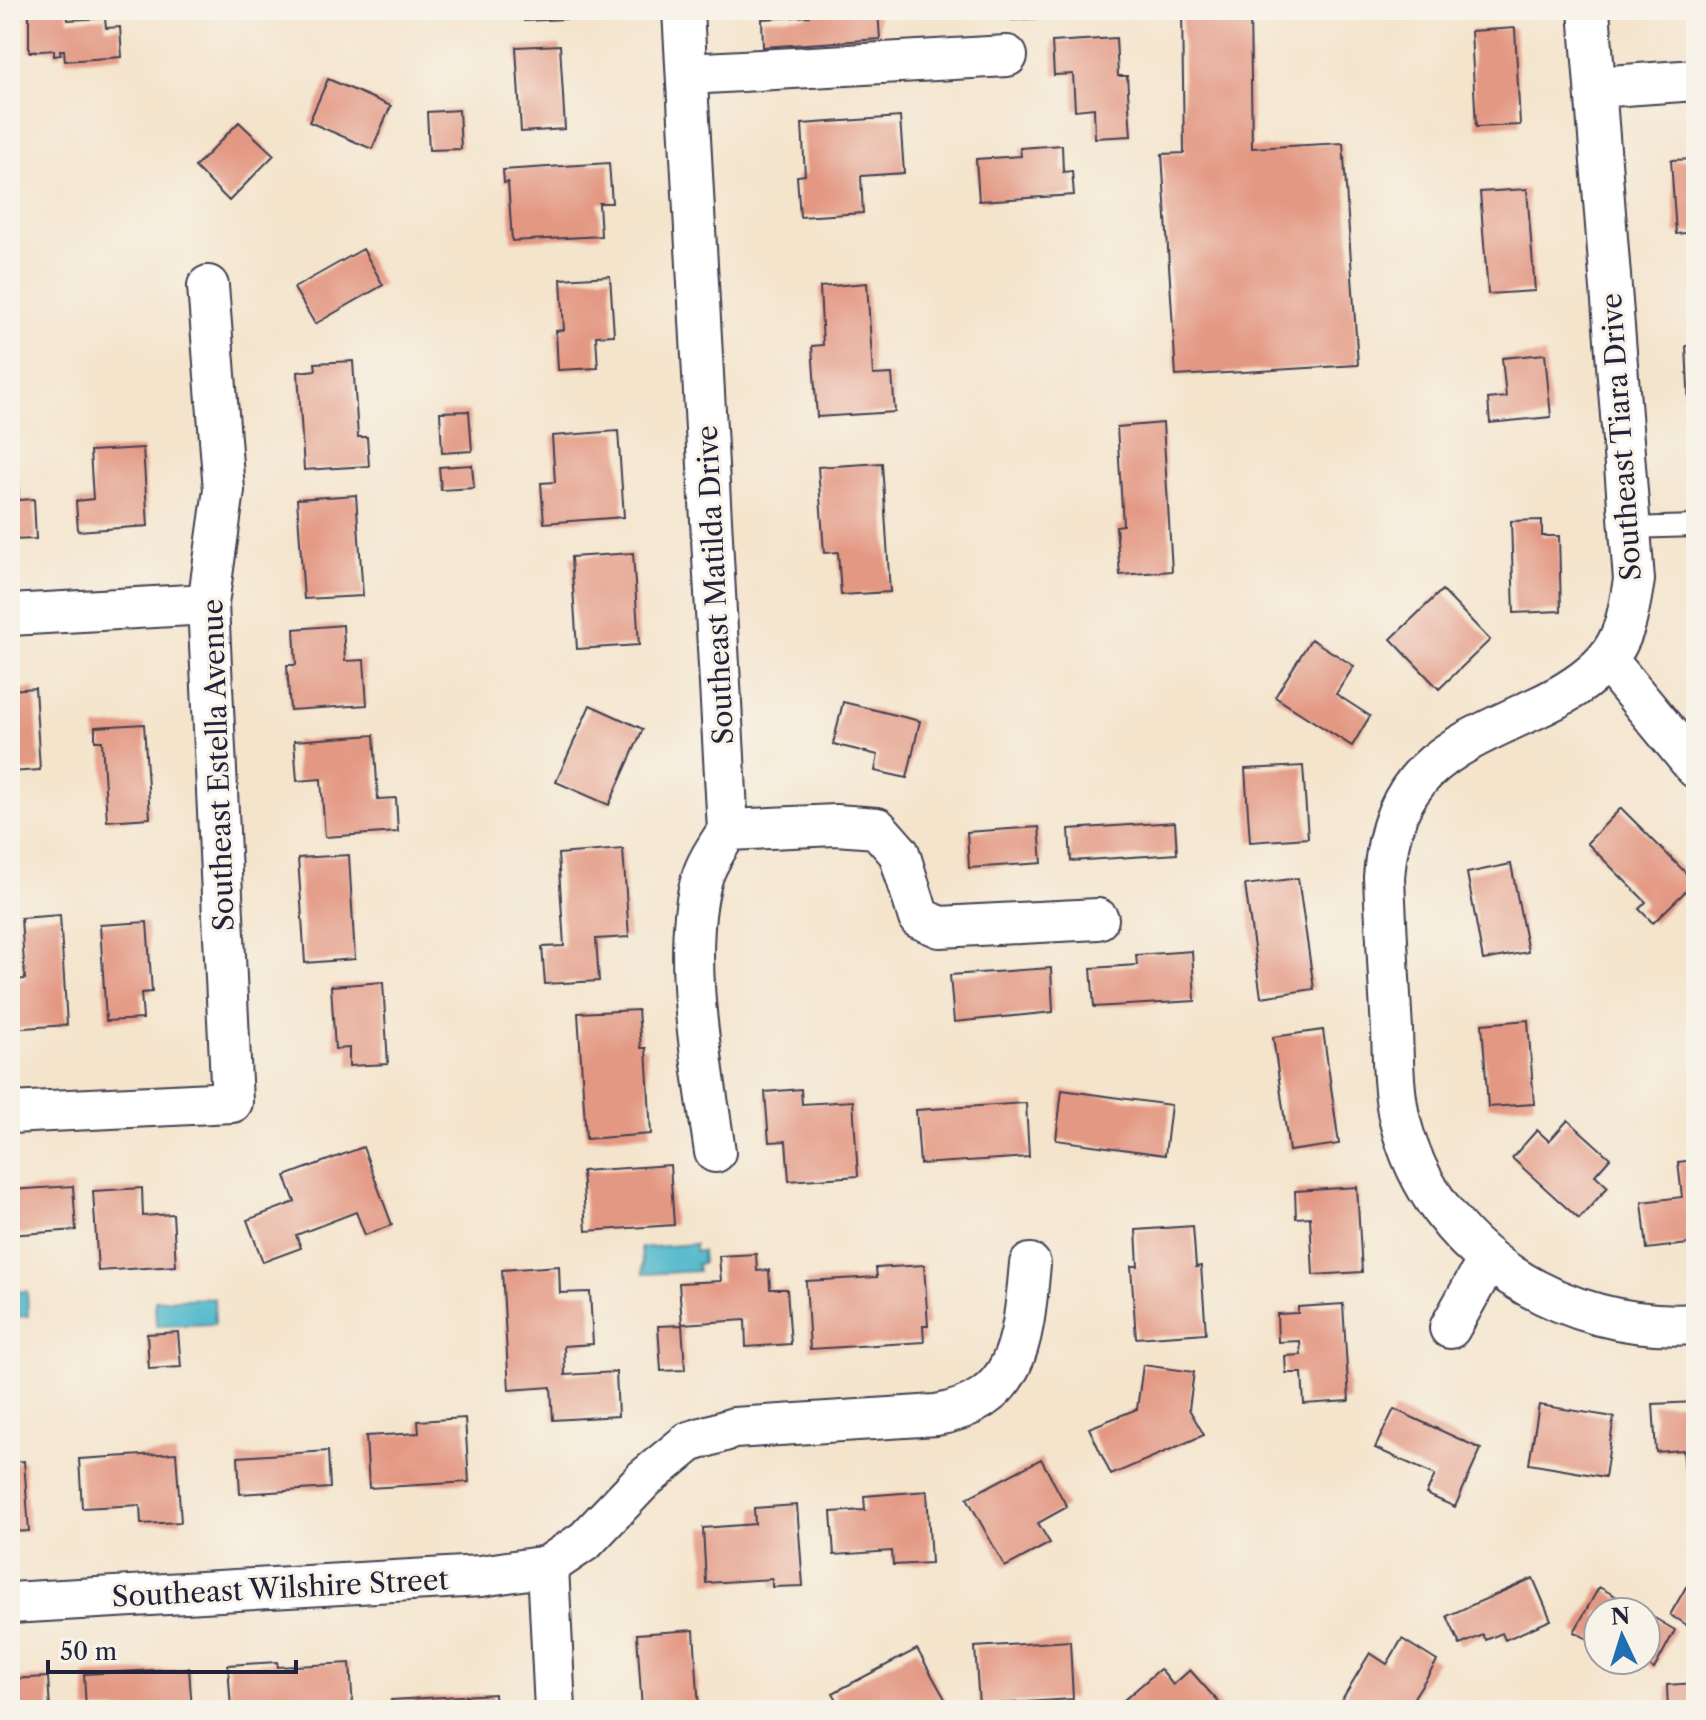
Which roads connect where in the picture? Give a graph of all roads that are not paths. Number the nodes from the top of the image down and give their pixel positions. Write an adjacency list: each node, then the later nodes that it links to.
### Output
1 (683, 10): 4 (street, Southeast Matilda Drive)
2 (1589, 10): 6 (street, Southeast Tiara Drive)
3 (1007, 56): 4 (street)
4 (688, 74): 14 (street, Southeast Matilda Drive)
5 (1696, 80): 6 (street)
6 (1596, 87): 9 (street, Southeast Tiara Drive)
7 (208, 286): 10 (street, Southeast Estella Avenue)
8 (1696, 526): 9 (lane)
9 (1629, 528): 12 (street, Southeast Tiara Drive)
10 (208, 604): 11 (street); 16 (street, Southeast Estella Avenue)
11 (10, 615)
12 (1607, 660): 13 (street); 18 (street, Southeast Tiara Drive)
13 (1696, 768)
14 (728, 830): 15 (street); 17 (street)
15 (1098, 919)
16 (10, 1113)
17 (715, 1152)
18 (1488, 1260): 20 (street, Southeast Tiara Drive); 21 (street)
19 (1030, 1264): 22 (street)
20 (1696, 1324)
21 (1450, 1328)
22 (548, 1566): 23 (street, Southeast Wilshire Street); 24 (street)
23 (10, 1603)
24 (555, 1710)

